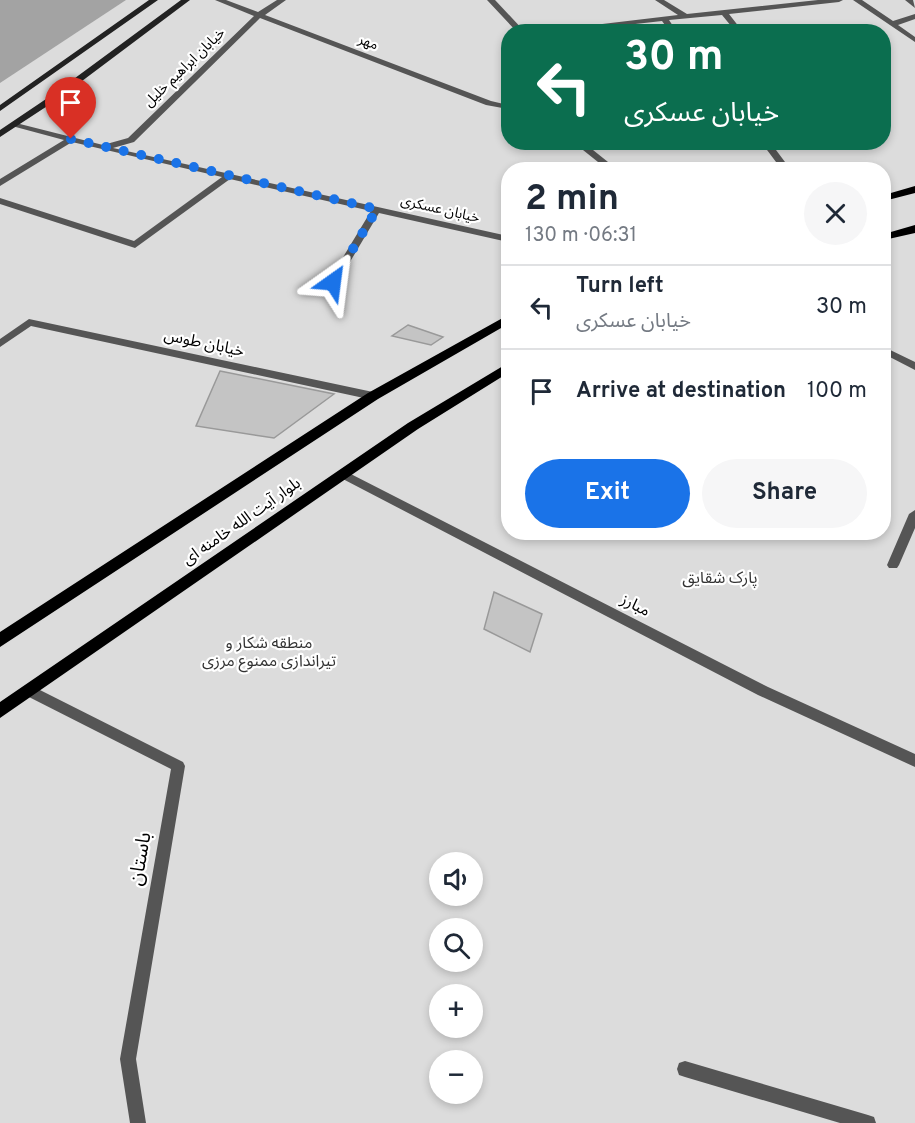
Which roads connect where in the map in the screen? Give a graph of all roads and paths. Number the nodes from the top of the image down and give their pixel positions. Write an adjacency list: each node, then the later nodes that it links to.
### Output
1 (154, 0): 23 (main road)
2 (186, 0): 24 (main road)
3 (219, 0): 12 (street, مهر)
4 (282, 0): 12 (street, خیابان ابراهیم خلیل)
5 (491, 0): 16 (street)
6 (659, 0): 13 (street)
7 (839, 0): 11 (street)
8 (857, 0): 20 (street)
9 (909, 0): 10 (street)
10 (915, 6)
11 (724, 12): 13 (street); 19 (street)
12 (258, 16): 22 (street, مهر); 27 (street, خیابان ابراهیم خلیل)
13 (686, 16): 15 (street)
14 (915, 16): 20 (street)
15 (663, 18): 17 (street); 18 (street)
16 (514, 24)
17 (609, 24)
18 (668, 24)
19 (734, 24)
20 (892, 24): 21 (street)
21 (915, 40)
22 (501, 105)
23 (0, 109)
24 (15, 124): 25 (main road); 26 (street, خیابان عسکری)
25 (0, 134)
26 (71, 139): 27 (street, خیابان عسکری); 33 (street)
27 (103, 148): 32 (street, خیابان عسکری)
28 (588, 150): 30 (street)
29 (771, 150): 31 (street)
30 (604, 162)
31 (781, 162)
32 (229, 176): 36 (street); 37 (street, خیابان عسکری)
33 (0, 183)
34 (915, 189): 35 (main road)
35 (891, 196)
36 (0, 201)
37 (377, 209): 40 (street, خیابان عسکری); 41 (street)
38 (915, 229): 39 (main road)
39 (891, 235)
40 (501, 237)
41 (333, 282)
42 (501, 323): 47 (main road, بلوار آیت الله خامنه ای)
43 (0, 344): 47 (street, خیابان طوس)
44 (891, 354): 45 (street)
45 (915, 366)
46 (501, 371): 48 (main road, بلوار آیت الله خامنه ای)
47 (373, 396): 51 (main road, بلوار آیت الله خامنه ای)
48 (343, 474): 52 (main road, بلوار آیت الله خامنه ای); 54 (street, مبارز)
49 (915, 514): 50 (street)
50 (893, 565)
51 (0, 640)
52 (30, 691): 53 (main road, بلوار آیت الله خامنه ای); 56 (street, باستان)
53 (0, 711)
54 (915, 761)
55 (685, 1069): 57 (street)
56 (138, 1123)
57 (868, 1123)

